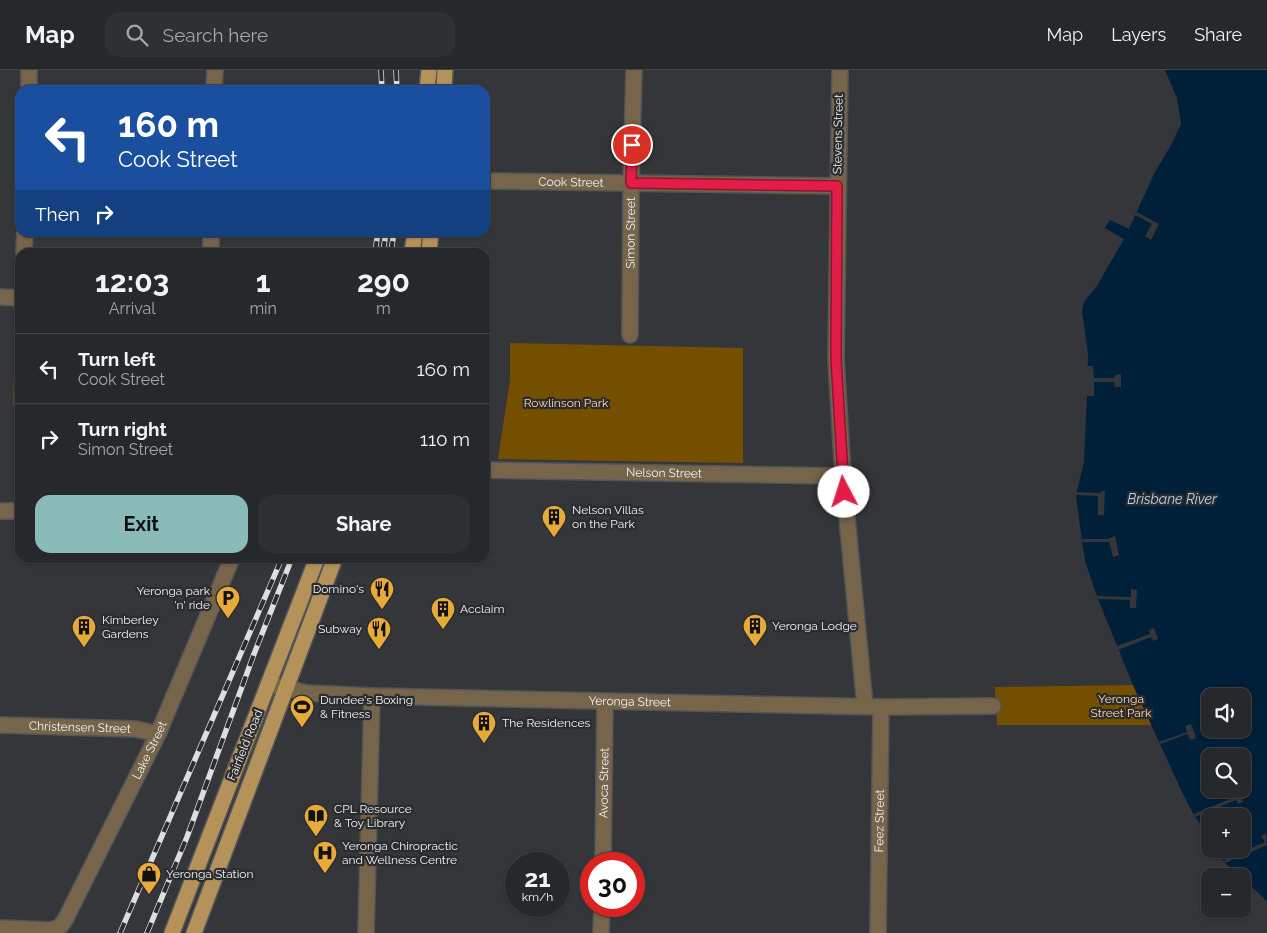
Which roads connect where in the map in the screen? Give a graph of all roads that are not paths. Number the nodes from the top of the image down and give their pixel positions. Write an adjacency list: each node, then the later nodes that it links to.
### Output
1 (29, 70): 7 (street)
2 (215, 70): 8 (street)
3 (429, 70): 9 (main road)
4 (446, 70): 10 (main road)
5 (634, 70): 12 (street, Simon Street)
6 (840, 70): 13 (street, Stevens Street)
7 (29, 85)
8 (214, 85)
9 (428, 85)
10 (444, 85)
11 (490, 181): 12 (street, Cook Street)
12 (631, 183): 13 (street, Cook Street); 16 (street, Simon Street)
13 (837, 186): 18 (street, Stevens Street)
14 (0, 298): 15 (street)
15 (15, 298)
16 (630, 335)
17 (490, 470): 18 (street, Nelson Street)
18 (843, 476): 28 (street, Stevens Street)
19 (0, 511): 20 (street)
20 (15, 511)
21 (230, 563): 32 (street, Lake Street)
22 (315, 563): 24 (main road, Fairfield Road)
23 (333, 563): 25 (main road, Fairfield Road)
24 (269, 684): 25 (street, Yeronga Street); 36 (main road, Fairfield Road)
25 (287, 689): 26 (street, Yeronga Street); 37 (main road, Fairfield Road)
26 (372, 696): 27 (street, Yeronga Street); 38 (street)
27 (606, 702): 28 (street, Yeronga Street); 33 (street, Avoca Street)
28 (865, 706): 30 (street, Yeronga Street)
29 (993, 706): 30 (street, Yeronga Street)
30 (881, 707): 40 (street, Feez Street)
31 (0, 724): 32 (street, Christensen Street)
32 (158, 734): 35 (street, Lake Street)
33 (603, 852)
34 (602, 917): 39 (street)
35 (0, 928)
36 (172, 933)
37 (194, 933)
38 (366, 933)
39 (602, 933)
40 (878, 933)

